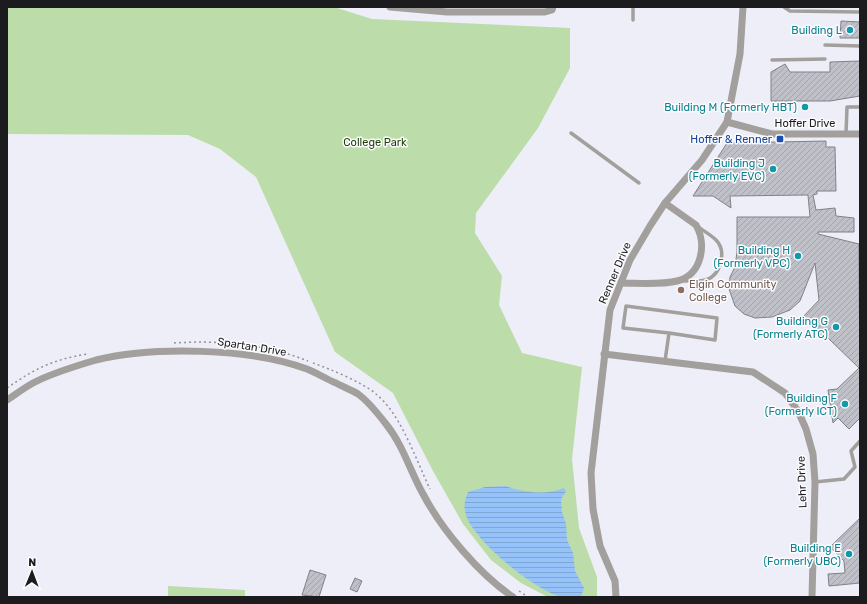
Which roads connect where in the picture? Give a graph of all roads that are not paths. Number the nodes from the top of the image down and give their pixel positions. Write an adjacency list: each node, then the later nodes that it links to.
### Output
1 (390, 7): 6 (street)
2 (633, 7): 8 (lane)
3 (743, 7): 14 (street, Renner Drive)
4 (784, 7): 7 (lane)
5 (552, 8): 6 (street)
6 (447, 10)
7 (860, 12)
8 (632, 20)
9 (825, 45): 10 (lane)
10 (860, 46)
11 (772, 60): 12 (lane)
12 (825, 60)
13 (860, 107): 16 (lane)
14 (727, 122): 16 (street, Hoffer Drive); 19 (street, Renner Drive)
15 (571, 133): 18 (lane)
16 (846, 134): 17 (street, Hoffer Drive)
17 (860, 134)
18 (640, 183)
19 (665, 203): 20 (street); 22 (street, Renner Drive)
20 (696, 225): 21 (street); 21 (lane)
21 (677, 281): 22 (street)
22 (621, 283): 24 (street, Renner Drive)
23 (669, 333): 23 (lane); 25 (lane)
24 (604, 354): 25 (street, Lehr Drive); 32 (street, Renner Drive)
25 (665, 361): 30 (street, Lehr Drive)
26 (7, 400): 31 (street, Spartan Drive)
27 (860, 441): 28 (lane)
28 (855, 467): 29 (lane); 30 (lane)
29 (860, 467)
30 (815, 482): 33 (street, Lehr Drive)
31 (513, 597)
32 (616, 597)
33 (812, 597)

